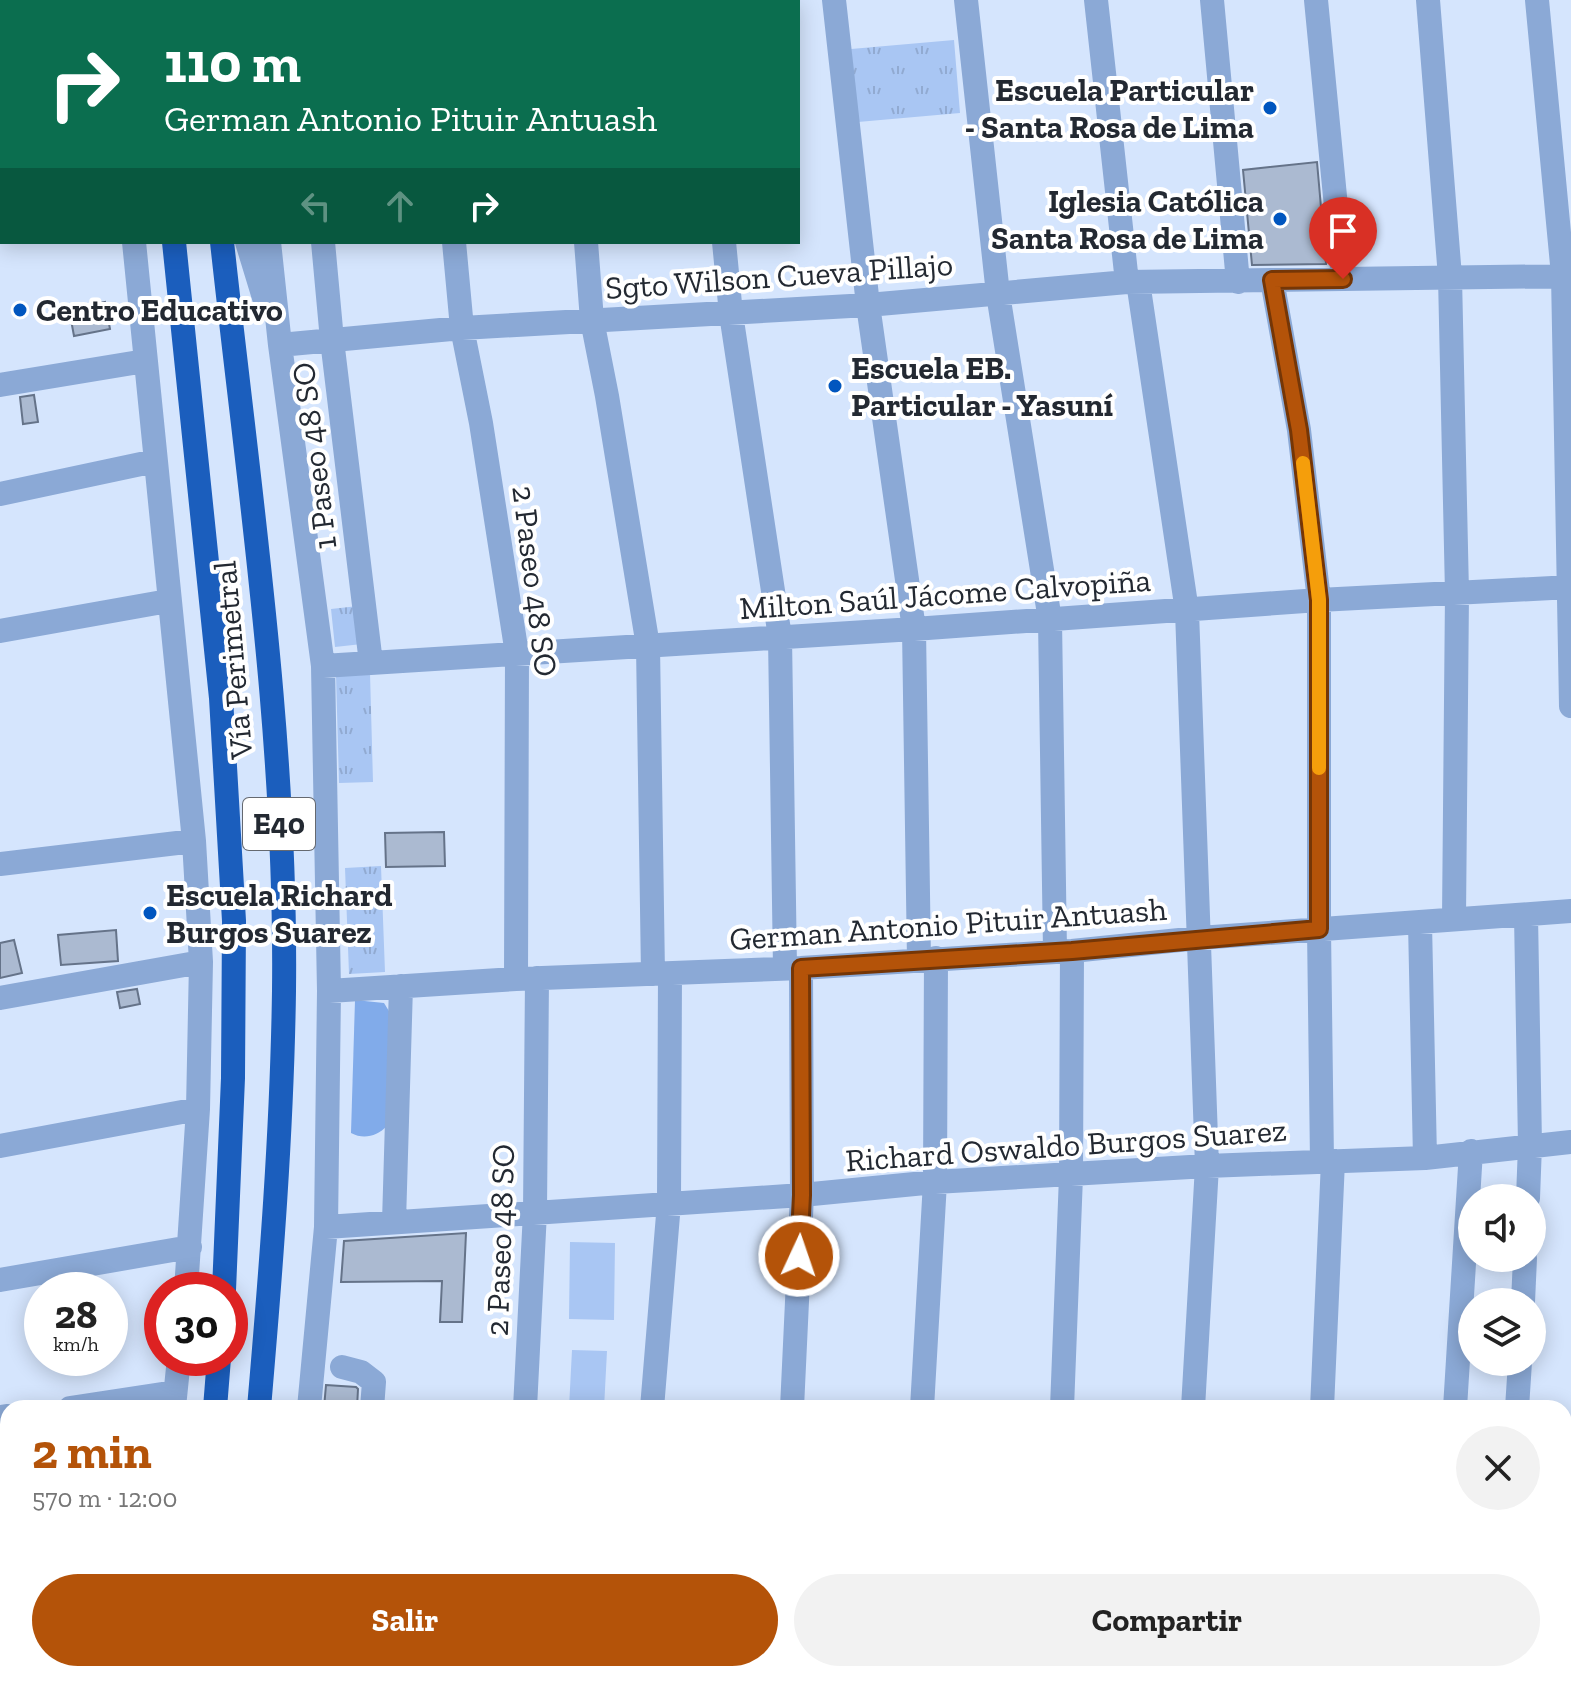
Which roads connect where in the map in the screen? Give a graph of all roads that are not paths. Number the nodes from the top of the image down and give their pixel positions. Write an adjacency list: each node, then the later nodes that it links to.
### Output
1 (834, 0): 25 (street)
2 (966, 0): 24 (street)
3 (1096, 0): 22 (street)
4 (1212, 0): 23 (street)
5 (1316, 0): 20 (street)
6 (1428, 0): 19 (street)
7 (1537, 0): 18 (street)
8 (134, 244): 29 (street, Vía Perimetral)
9 (148, 244): 29 (street, Vía Perimetral)
10 (174, 244): 85 (highway, Vía Perimetral / E40)
11 (222, 244): 93 (highway, Vía Perimetral / E40)
12 (248, 244): 31 (street, E40)
13 (269, 244): 31 (street)
14 (323, 244): 30 (street, 1 Paseo 48 SO)
15 (454, 244): 28 (street, 2 Paseo 48 SO)
16 (586, 244): 27 (street)
17 (724, 244): 26 (street)
18 (1567, 276): 19 (street, Sgto Wilson Cueva Pillajo); 36 (street)
19 (1450, 277): 20 (street, Sgto Wilson Cueva Pillajo); 37 (street)
20 (1343, 279): 21 (street, Sgto Wilson Cueva Pillajo)
21 (1272, 280): 23 (street, Sgto Wilson Cueva Pillajo); 38 (street)
22 (1133, 282): 23 (street, Sgto Wilson Cueva Pillajo); 24 (street, Sgto Wilson Cueva Pillajo); 40 (street)
23 (1238, 282)
24 (998, 294): 25 (street, Sgto Wilson Cueva Pillajo); 41 (street)
25 (868, 305): 26 (street, Sgto Wilson Cueva Pillajo); 42 (street)
26 (731, 314): 27 (street, Sgto Wilson Cueva Pillajo); 44 (street)
27 (592, 320): 28 (street, Sgto Wilson Cueva Pillajo); 45 (street)
28 (462, 328): 30 (street, Sgto Wilson Cueva Pillajo); 46 (street, 2 Paseo 48 SO)
29 (143, 331): 32 (street, Vía Perimetral)
30 (332, 340): 31 (street, Sgto Wilson Cueva Pillajo); 47 (street, 1 Paseo 48 SO)
31 (280, 345): 48 (street, E40)
32 (145, 361): 33 (street); 34 (street, Vía Perimetral)
33 (0, 385)
34 (155, 461): 35 (street); 39 (street, Vía Perimetral)
35 (0, 494)
36 (1570, 587): 37 (street, Milton Saúl Jácome Calvopiña); 49 (street)
37 (1457, 593): 38 (street, Milton Saúl Jácome Calvopiña); 54 (street)
38 (1319, 600): 40 (street, Milton Saúl Jácome Calvopiña); 56 (street)
39 (168, 601): 43 (street); 50 (street, Vía Perimetral)
40 (1187, 611): 41 (street, Milton Saúl Jácome Calvopiña); 57 (street)
41 (1050, 620): 42 (street, Milton Saúl Jácome Calvopiña); 58 (street)
42 (914, 629): 44 (street, Milton Saúl Jácome Calvopiña); 59 (street)
43 (0, 631)
44 (780, 637): 45 (street, Milton Saúl Jácome Calvopiña); 61 (street)
45 (648, 646): 46 (street, Milton Saúl Jácome Calvopiña); 62 (street)
46 (517, 654): 47 (street, Milton Saúl Jácome Calvopiña); 63 (street, 2 Paseo 48 SO)
47 (371, 663): 48 (street, Milton Saúl Jácome Calvopiña)
48 (323, 666): 65 (street, E40)
49 (1571, 706)
50 (194, 841): 51 (street); 60 (street, Vía Perimetral)
51 (0, 864)
52 (1571, 911): 53 (street, German Antonio Pituir Antuash)
53 (1526, 915): 54 (street, German Antonio Pituir Antuash); 69 (street)
54 (1454, 918): 55 (street, German Antonio Pituir Antuash)
55 (1420, 923): 56 (street, German Antonio Pituir Antuash); 72 (street)
56 (1319, 929): 57 (street, German Antonio Pituir Antuash); 73 (street)
57 (1199, 938): 58 (street, German Antonio Pituir Antuash); 74 (street)
58 (1064, 951): 59 (street, German Antonio Pituir Antuash); 75 (street)
59 (927, 959): 61 (street, German Antonio Pituir Antuash); 76 (street)
60 (201, 962): 66 (street); 67 (street, Vía Perimetral)
61 (793, 968): 62 (street, German Antonio Pituir Antuash); 78 (street)
62 (662, 974): 63 (street, German Antonio Pituir Antuash); 79 (street)
63 (526, 978): 64 (street, German Antonio Pituir Antuash); 80 (street, 2 Paseo 48 SO)
64 (401, 986): 65 (street, German Antonio Pituir Antuash); 81 (street)
65 (329, 991): 82 (street, E40)
66 (0, 998)
67 (198, 1109): 70 (street); 83 (street, Vía Perimetral)
68 (1571, 1142): 69 (street, Richard Oswaldo Burgos Suarez)
69 (1530, 1145): 71 (street, Richard Oswaldo Burgos Suarez); 77 (street)
70 (0, 1146)
71 (1471, 1151): 72 (street, Richard Oswaldo Burgos Suarez); 103 (street)
72 (1425, 1158): 73 (street, Richard Oswaldo Burgos Suarez)
73 (1327, 1161): 74 (street, Richard Oswaldo Burgos Suarez); 102 (street)
74 (1207, 1166): 75 (street, Richard Oswaldo Burgos Suarez); 101 (street)
75 (1071, 1176): 76 (street, Richard Oswaldo Burgos Suarez); 100 (street)
76 (935, 1182): 78 (street, Richard Oswaldo Burgos Suarez); 99 (street)
77 (1529, 1184)
78 (802, 1195): 79 (street, Richard Oswaldo Burgos Suarez); 98 (street)
79 (669, 1203): 80 (street, Richard Oswaldo Burgos Suarez); 97 (street)
80 (535, 1212): 81 (street, Richard Oswaldo Burgos Suarez); 96 (street, 2 Paseo 48 SO)
81 (394, 1222): 82 (street, Richard Oswaldo Burgos Suarez)
82 (326, 1227): 94 (street, E40)
83 (190, 1247): 84 (street, Vía Perimetral); 86 (street)
84 (188, 1272)
85 (225, 1272)
86 (0, 1280)
87 (342, 1367): 95 (street)
88 (177, 1376): 91 (street)
89 (218, 1376): 92 (highway)
90 (1519, 1376): 104 (street)
91 (174, 1400)
92 (216, 1400)
93 (260, 1400)
94 (310, 1400)
95 (373, 1400)
96 (525, 1400)
97 (653, 1400)
98 (792, 1400)
99 (922, 1400)
100 (1062, 1400)
101 (1193, 1400)
102 (1322, 1400)
103 (1455, 1400)
104 (1518, 1400)

